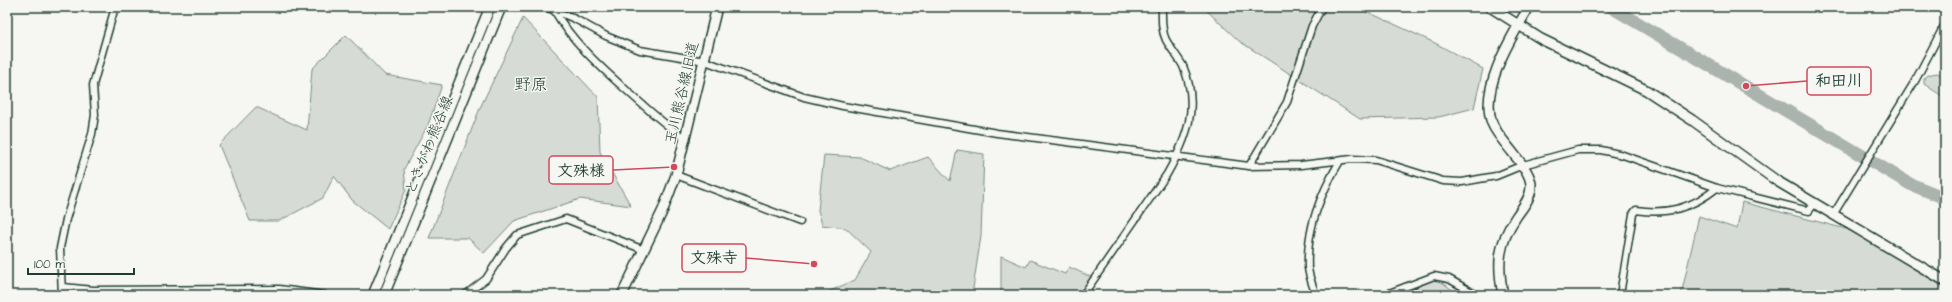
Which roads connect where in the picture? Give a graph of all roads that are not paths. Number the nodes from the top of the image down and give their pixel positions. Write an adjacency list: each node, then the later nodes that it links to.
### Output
1 (115, 7): 26 (street)
2 (490, 7): 29 (street, ときがわ熊谷線)
3 (501, 7): 30 (street, ときがわ熊谷線)
4 (546, 7): 10 (street)
5 (717, 7): 13 (street, 玉川熊谷線旧道)
6 (1162, 7): 15 (street)
7 (1322, 7): 18 (street)
8 (1490, 7): 11 (street)
9 (1529, 7): 11 (street)
10 (554, 10): 13 (street); 14 (street)
11 (1519, 24): 17 (street); 21 (street)
12 (1945, 24): 22 (street)
13 (705, 60): 14 (street, 玉川熊谷線旧道); 15 (street)
14 (686, 139): 19 (street, 玉川熊谷線旧道)
15 (1177, 157): 18 (street); 33 (street)
16 (1340, 161): 17 (street); 18 (street); 34 (street)
17 (1523, 165): 20 (street); 37 (street)
18 (1249, 166)
19 (676, 175): 23 (street); 24 (street, 玉川熊谷線旧道)
20 (1717, 188): 21 (street); 38 (street)
21 (1814, 204): 22 (street)
22 (1833, 215): 25 (street)
23 (800, 222)
24 (644, 250): 31 (street); 32 (street, 玉川熊谷線旧道)
25 (1945, 281)
26 (63, 287): 27 (street); 28 (street)
27 (62, 295)
28 (326, 295)
29 (373, 295)
30 (384, 295)
31 (465, 295)
32 (622, 295)
33 (1082, 295)
34 (1316, 295)
35 (1384, 295): 36 (street)
36 (1477, 295)
37 (1503, 295)
38 (1620, 295)

